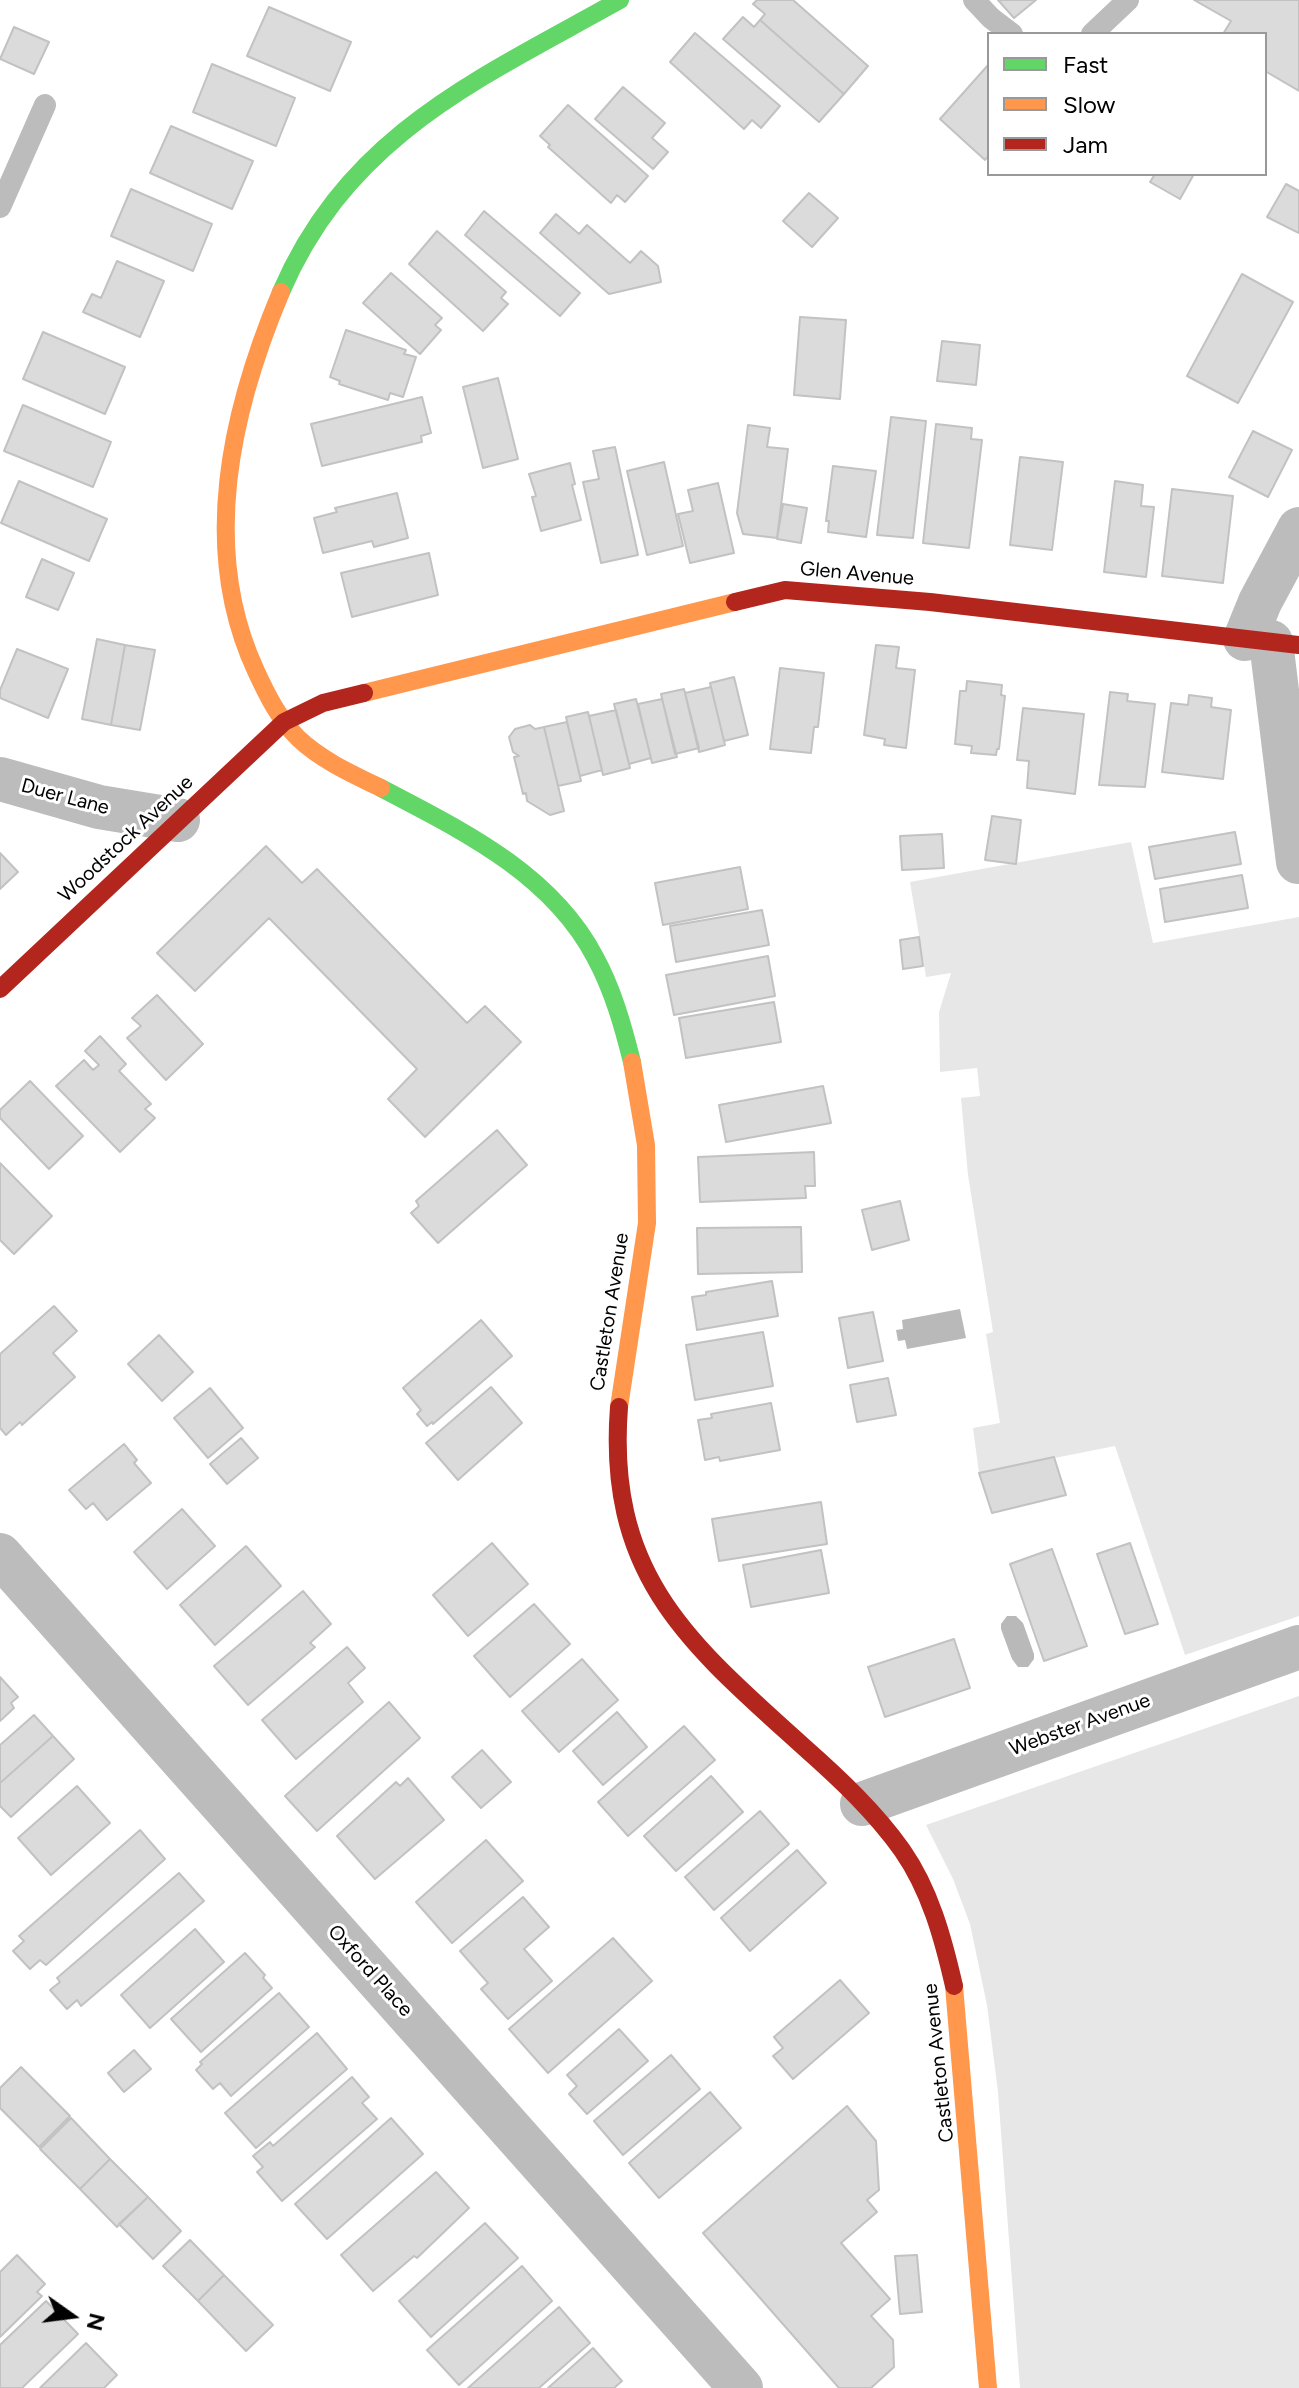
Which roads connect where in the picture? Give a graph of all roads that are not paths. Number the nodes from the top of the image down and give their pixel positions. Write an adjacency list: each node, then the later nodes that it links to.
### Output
1 (620, 0): 10 (street, Castleton Avenue)
2 (974, 0): 4 (lane)
3 (1128, 0): 5 (lane)
4 (1009, 32)
5 (1094, 32)
6 (45, 105): 7 (lane)
7 (0, 207)
8 (1299, 529): 9 (street)
9 (1272, 642): 10 (street, Glen Avenue); 13 (street)
10 (284, 722): 12 (street, Woodstock Avenue); 17 (street, Castleton Avenue)
11 (0, 779): 12 (street, Duer Lane)
12 (178, 820): 14 (street, Woodstock Avenue)
13 (1298, 862)
14 (0, 989)
15 (0, 1555): 18 (street, Oxford Place)
16 (1299, 1647): 17 (street, Webster Avenue)
17 (862, 1804): 19 (street, Castleton Avenue)
18 (741, 2388)
19 (988, 2388)

